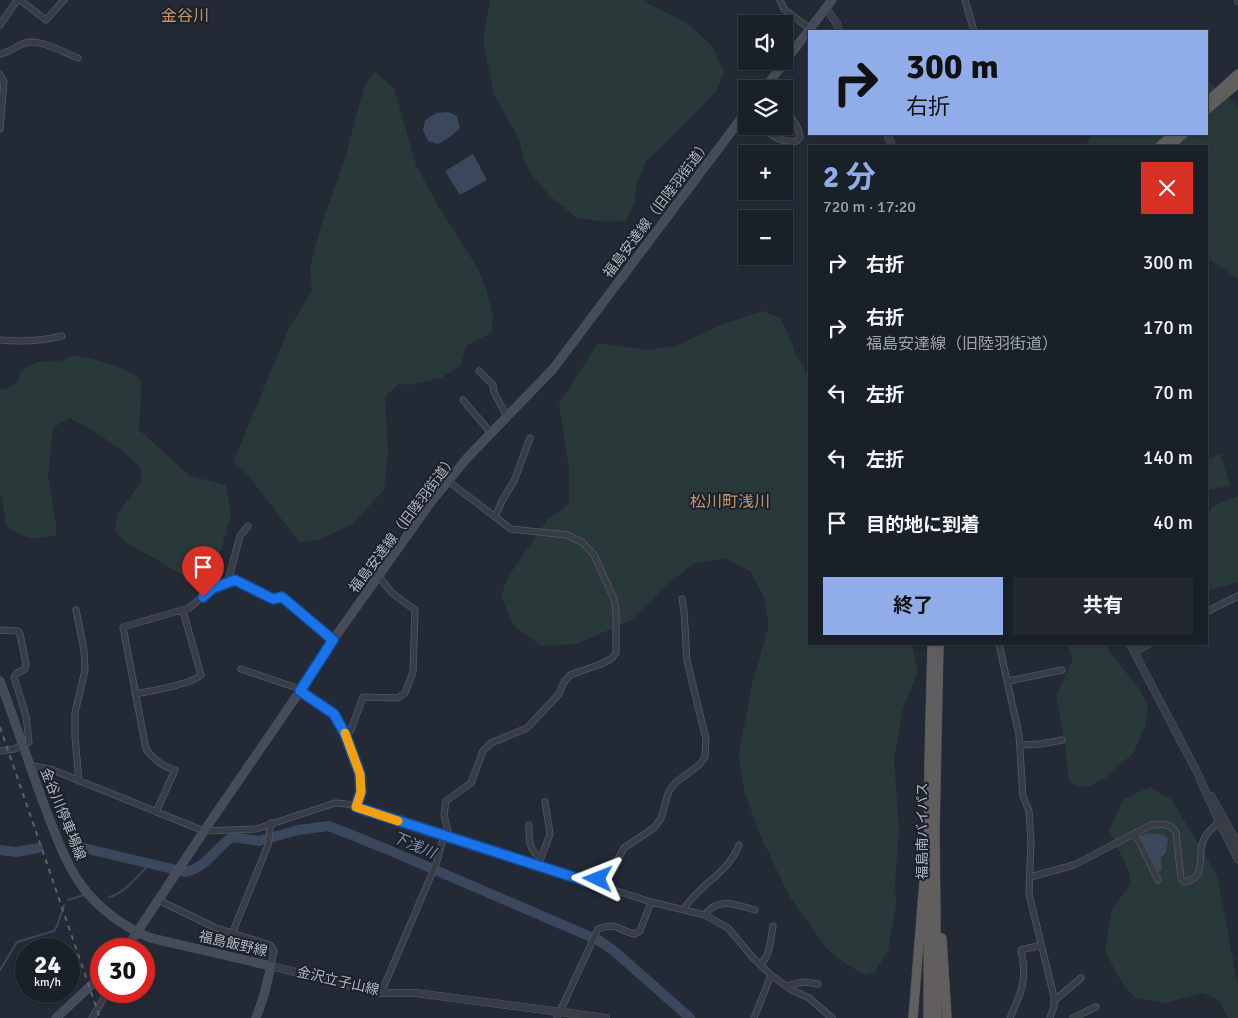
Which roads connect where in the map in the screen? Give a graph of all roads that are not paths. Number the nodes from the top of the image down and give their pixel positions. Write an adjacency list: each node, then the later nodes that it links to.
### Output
1 (18, 0): 2 (street); 7 (street)
2 (64, 0)
3 (780, 0): 8 (street)
4 (832, 0): 6 (main road)
5 (965, 0): 10 (street)
6 (826, 8): 8 (main road); 9 (street)
7 (0, 25)
8 (809, 28): 15 (main road)
9 (839, 30)
10 (974, 30)
11 (0, 54): 12 (street)
12 (78, 58)
13 (1238, 74): 17 (highway)
14 (0, 75): 21 (street)
15 (771, 80)
16 (1238, 83): 18 (highway)
17 (1208, 101)
18 (1208, 108)
19 (793, 119): 22 (street)
20 (738, 123): 31 (main road, 福島安達線（旧陸羽街道）)
21 (0, 130)
22 (774, 135)
23 (1173, 135): 25 (highway)
24 (1181, 135): 26 (highway)
25 (1161, 145)
26 (1171, 145)
27 (62, 336): 28 (street)
28 (0, 340)
29 (479, 371): 31 (street)
30 (463, 400): 32 (street)
31 (507, 417): 32 (main road, 福島安達線（旧陸羽街道）)
32 (491, 433): 34 (main road, 福島安達線（旧陸羽街道）)
33 (530, 438): 35 (street)
34 (448, 481): 35 (street); 37 (main road, 福島安達線（旧陸羽街道）)
35 (495, 517): 75 (street)
36 (248, 526): 38 (street)
37 (378, 575): 45 (main road, 福島安達線（旧陸羽街道）); 58 (street)
38 (228, 581): 42 (street); 45 (street)
39 (1238, 596): 43 (street)
40 (682, 599): 83 (street)
41 (76, 610): 64 (street)
42 (183, 610): 57 (street); 57 (street)
43 (1208, 611)
44 (0, 630): 60 (street)
45 (333, 640): 56 (main road, 福島安達線（旧陸羽街道）)
46 (932, 645): 67 (highway, 福島南バイパス)
47 (939, 645): 72 (highway, 福島南バイパス)
48 (999, 645): 55 (street)
49 (1131, 645): 51 (street)
50 (1147, 645): 51 (street)
51 (1135, 652): 69 (street)
52 (241, 669): 56 (street)
53 (1062, 670): 55 (street)
54 (0, 681): 60 (main road, 金谷川停車場線)
55 (1009, 681): 61 (street)
56 (300, 691): 58 (street); 73 (main road, 福島安達線（旧陸羽街道）)
57 (135, 694): 68 (street)
58 (346, 737): 66 (street)
59 (1062, 740): 61 (street)
60 (22, 745): 62 (street); 63 (main road, 金谷川停車場線)
61 (1021, 745): 81 (street)
62 (0, 752)
63 (30, 764): 64 (street); 90 (main road, 金谷川停車場線)
64 (79, 781): 68 (street)
65 (545, 802): 78 (street)
66 (356, 807): 70 (street); 75 (street)
67 (929, 809): 112 (highway); 113 (highway, 福島南バイパス)
68 (156, 812): 73 (street)
69 (1222, 821): 74 (street); 76 (street); 79 (street)
70 (270, 823): 73 (street); 91 (street)
71 (529, 824): 78 (street)
72 (935, 828): 114 (highway, 福島南バイパス); 115 (highway)
73 (204, 831): 84 (main road, 福島安達線（旧陸羽街道）)
74 (1135, 833): 81 (street); 82 (street)
75 (444, 836): 80 (street); 101 (street)
76 (1238, 844)
77 (739, 845): 86 (street)
78 (540, 857): 80 (street)
79 (1238, 859)
80 (538, 866): 83 (street)
81 (1030, 877): 93 (street)
82 (1158, 880)
83 (595, 884): 85 (street)
84 (158, 900): 90 (main road, 福島安達線（旧陸羽街道）); 91 (street)
85 (651, 902): 86 (street); 105 (street)
86 (684, 909): 88 (street)
87 (754, 910): 88 (street)
88 (705, 914): 94 (street)
89 (773, 926): 94 (street)
90 (137, 932): 92 (main road, 福島安達線（旧陸羽街道）); 95 (main road, 福島飯野線)
91 (232, 934): 95 (street)
92 (133, 938)
93 (1041, 945): 102 (street); 116 (street)
94 (760, 965): 96 (street)
95 (271, 966): 101 (street, 金沢立子山線); 108 (main road, 福島飯野線)
96 (771, 975): 100 (street); 110 (street)
97 (1081, 978): 102 (street)
98 (818, 984): 100 (street)
99 (90, 986): 106 (main road)
100 (786, 986): 111 (street)
101 (381, 993): 105 (street, 金沢立子山線)
102 (1054, 1001): 117 (street)
103 (101, 1003): 107 (street)
104 (1096, 1007): 118 (street)
105 (559, 1015): 109 (street, 金沢立子山線)
106 (56, 1018)
107 (92, 1018)
108 (256, 1018)
109 (606, 1018)
110 (754, 1018)
111 (832, 1018)
112 (913, 1018)
113 (928, 1018)
114 (937, 1018)
115 (947, 1018)
116 (1010, 1018)
117 (1050, 1018)
118 (1073, 1018)

